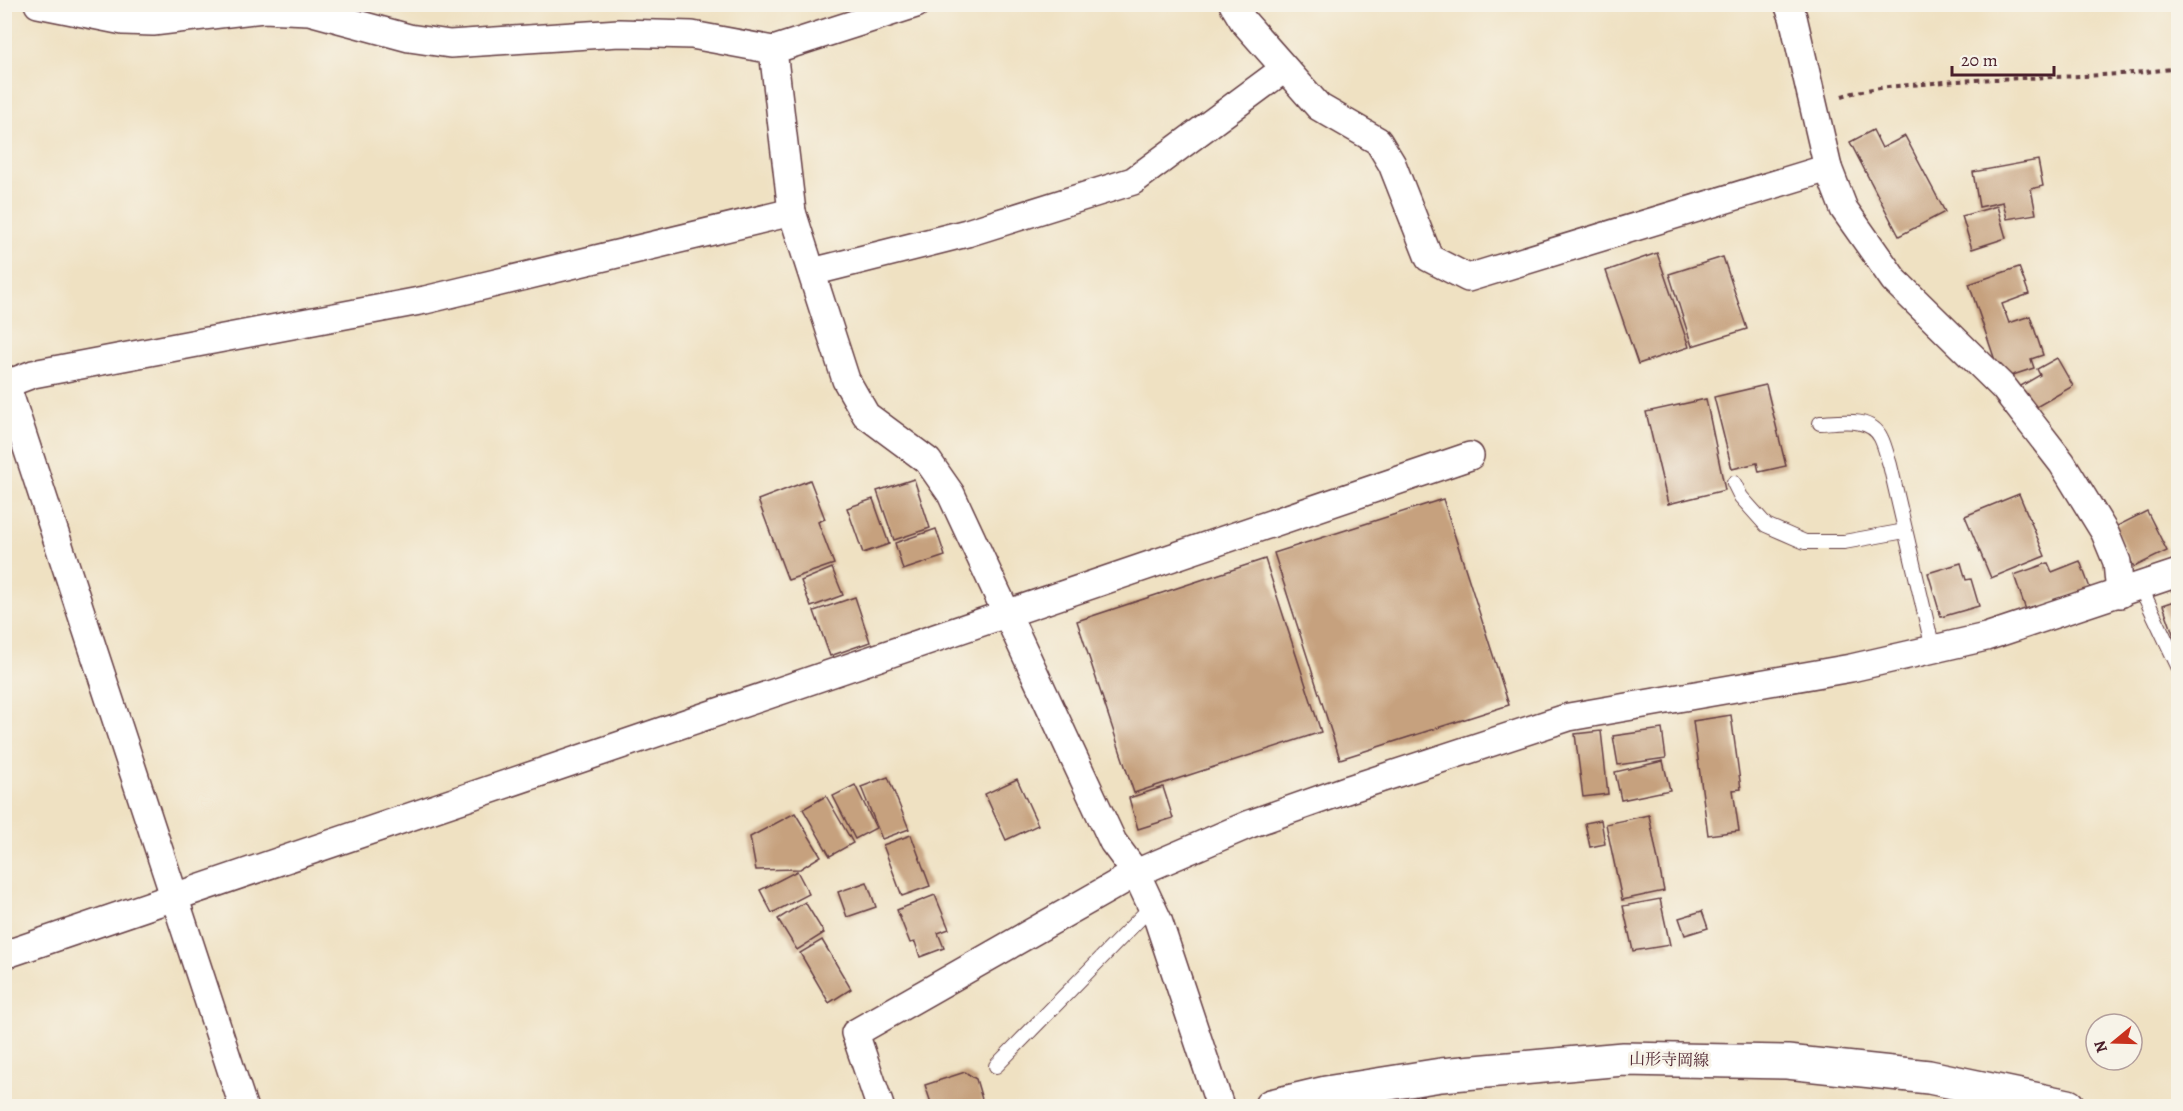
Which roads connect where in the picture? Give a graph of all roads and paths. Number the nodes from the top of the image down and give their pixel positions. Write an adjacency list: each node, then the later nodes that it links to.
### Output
1 (38, 4): 5 (street)
2 (916, 4): 5 (street)
3 (1233, 4): 7 (street)
4 (1788, 4): 8 (street)
5 (773, 50): 10 (street)
6 (2178, 68): 8 (path)
7 (1284, 69): 9 (street); 11 (street)
8 (1814, 105): 9 (street)
9 (1828, 168): 18 (street)
10 (792, 212): 11 (street); 12 (street)
11 (812, 272): 19 (street)
12 (5, 382): 23 (street)
13 (1820, 423): 16 (lane)
14 (1470, 456): 19 (street)
15 (1734, 483): 16 (lane)
16 (1905, 531): 20 (lane)
17 (2178, 573): 18 (street)
18 (2130, 590): 20 (street); 21 (lane)
19 (1007, 615): 22 (street); 23 (street)
20 (1933, 649): 22 (street)
21 (2178, 666)
22 (1136, 873): 24 (street); 28 (street)
23 (174, 897): 25 (street); 27 (street)
24 (1151, 907): 26 (lane); 29 (street)
25 (4, 955)
26 (996, 1066)
27 (243, 1107)
28 (880, 1107)
29 (1220, 1107)
30 (1271, 1107): 31 (main road, 山形寺岡線)
31 (2068, 1107)

